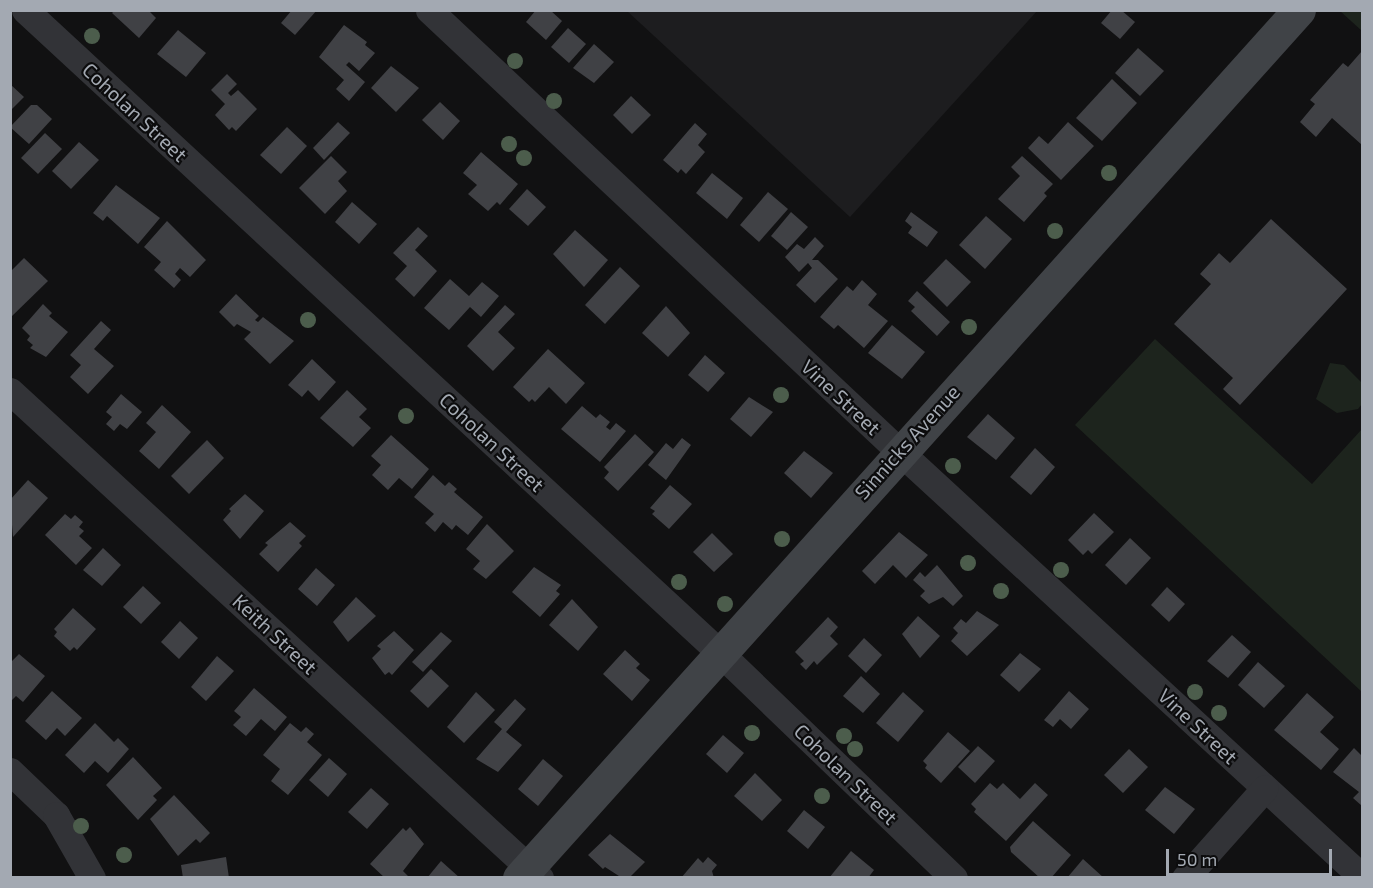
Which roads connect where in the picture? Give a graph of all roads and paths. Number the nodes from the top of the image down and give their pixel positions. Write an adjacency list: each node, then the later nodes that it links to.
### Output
1 (25, 10): 6 (street, Coholan Street)
2 (429, 10): 5 (street, Vine Street)
3 (1299, 10): 5 (street, Sinnicks Avenue)
4 (10, 391): 9 (street, Keith Street)
5 (899, 451): 6 (street, Sinnicks Avenue); 8 (street, Vine Street)
6 (720, 652): 9 (street, Sinnicks Avenue); 12 (street, Coholan Street)
7 (10, 771): 11 (street)
8 (1265, 788): 10 (street, Vine Street); 13 (street)
9 (529, 874)
10 (1362, 877)
11 (92, 878)
12 (954, 878)
13 (1185, 878)

